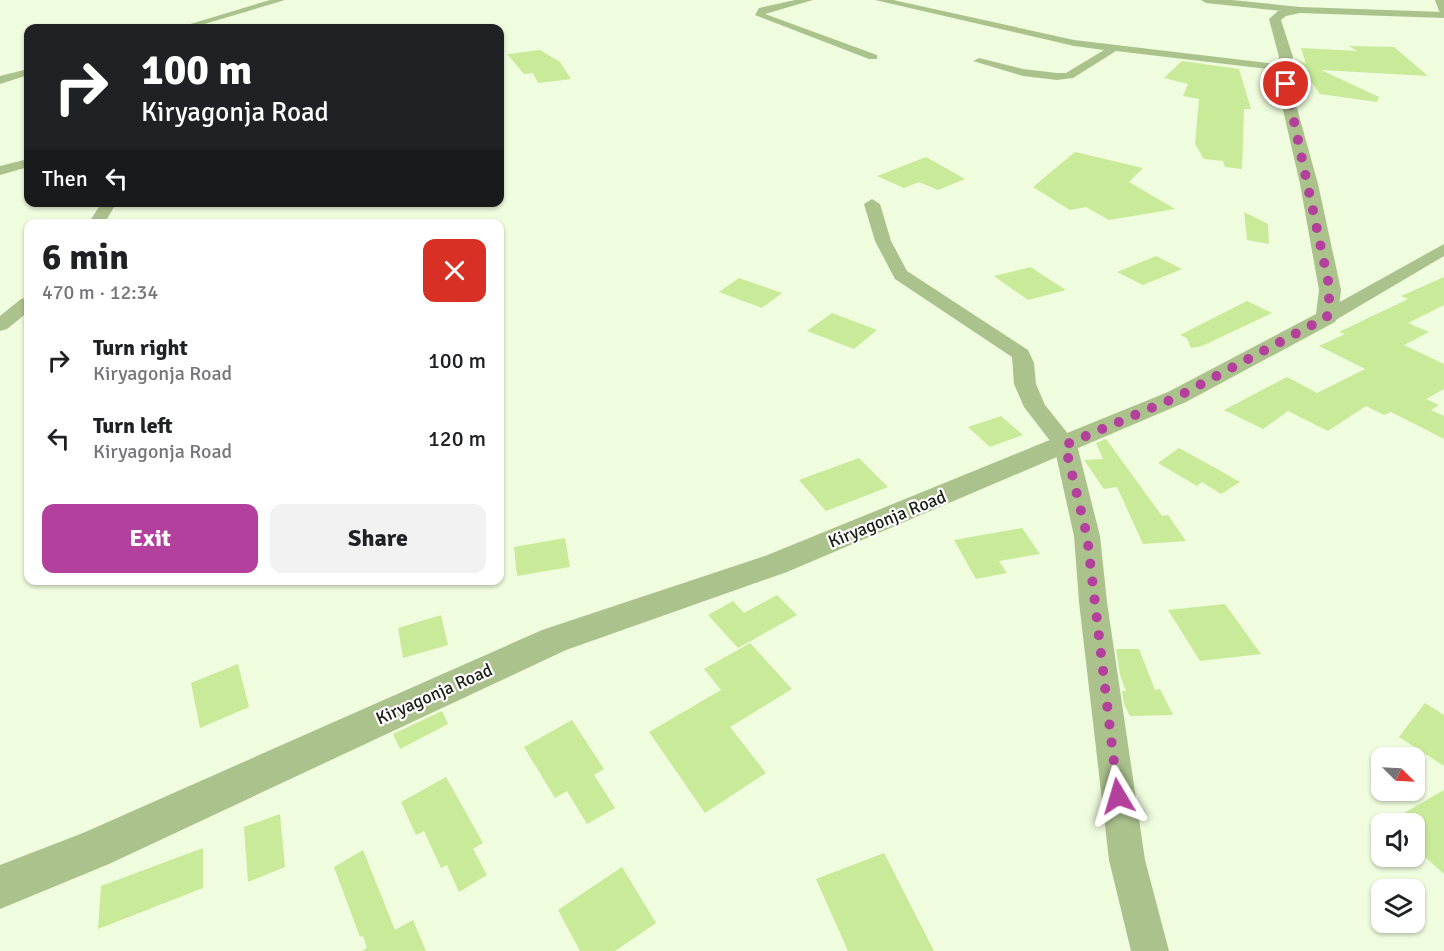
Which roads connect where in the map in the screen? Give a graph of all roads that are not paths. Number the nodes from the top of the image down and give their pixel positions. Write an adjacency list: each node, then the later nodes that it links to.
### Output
1 (280, 0): 9 (street)
2 (880, 0): 10 (street)
3 (1206, 0): 6 (street)
4 (1440, 0): 8 (street)
5 (801, 1): 11 (street)
6 (1241, 5): 7 (street); 7 (street)
7 (1289, 13): 8 (street); 13 (street)
8 (1444, 13)
9 (196, 24)
10 (1114, 48): 12 (street); 13 (street)
11 (873, 57)
12 (979, 61)
13 (1284, 68): 21 (street)
14 (24, 73): 15 (street)
15 (0, 80)
16 (24, 164): 17 (street)
17 (0, 171)
18 (872, 204): 23 (street)
19 (1444, 249): 21 (street)
20 (24, 306): 22 (street)
21 (1327, 317): 23 (street, Kiryagonja Road)
22 (0, 325)
23 (1065, 445): 24 (street, Kiryagonja Road); 25 (street)
24 (0, 887)
25 (1150, 951)

